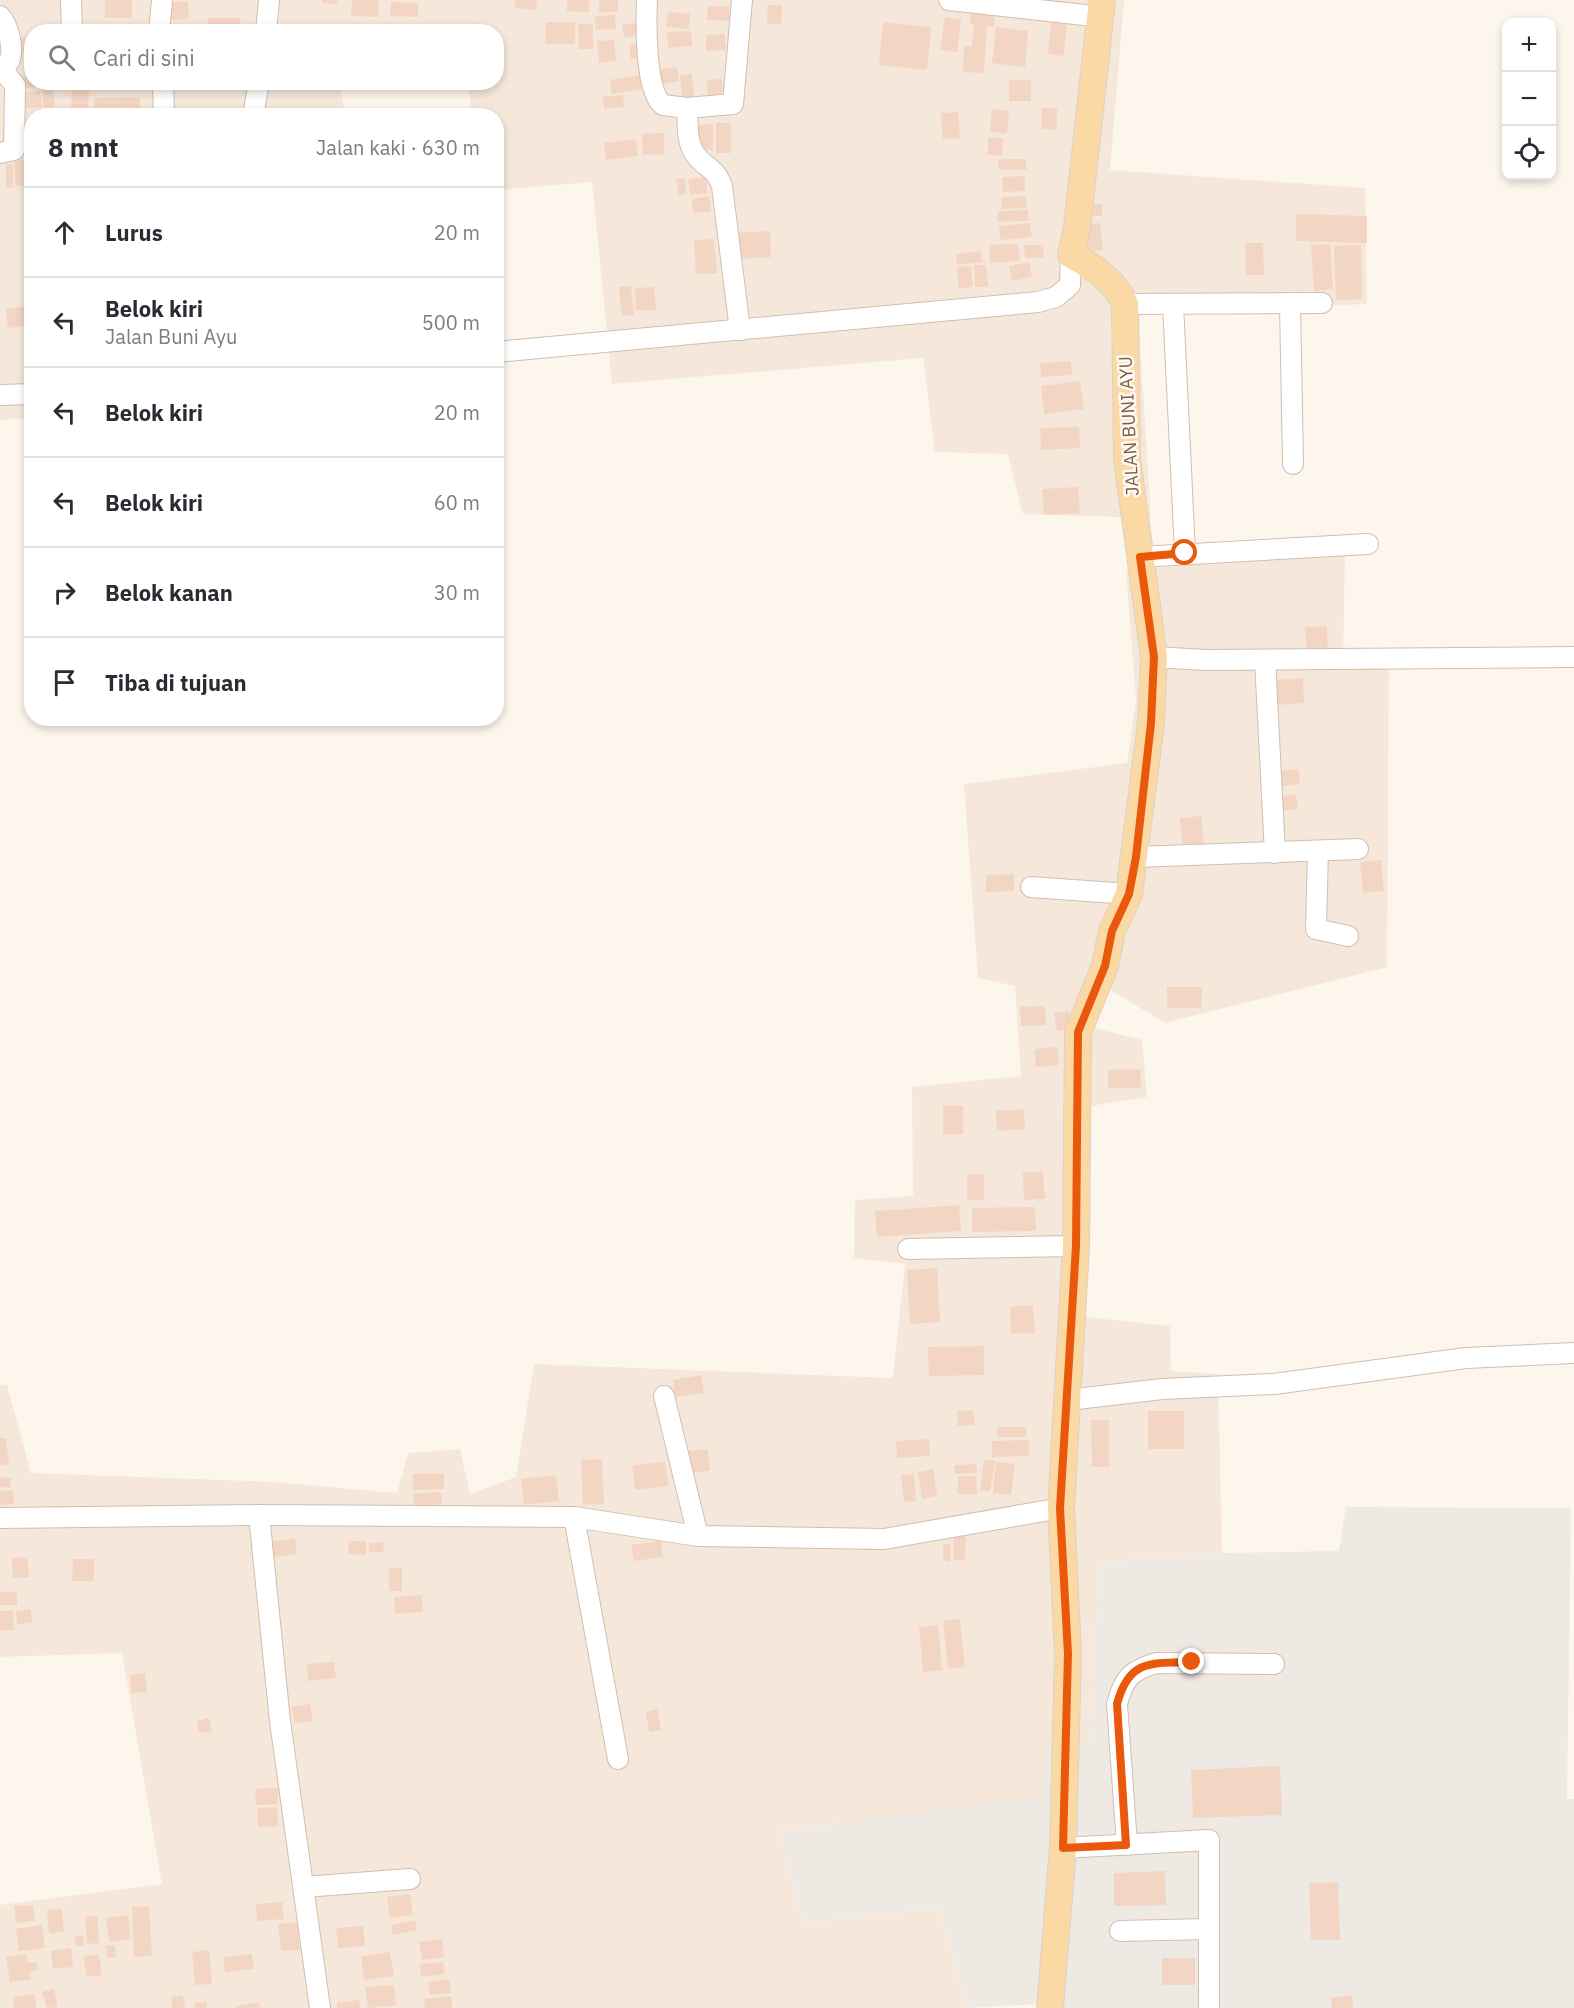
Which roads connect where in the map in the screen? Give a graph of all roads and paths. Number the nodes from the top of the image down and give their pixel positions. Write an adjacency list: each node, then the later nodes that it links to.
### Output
1 (72, 0): 9 (street)
2 (162, 0): 10 (street)
3 (269, 0): 11 (street)
4 (647, 0): 16 (street)
5 (742, 0): 16 (street)
6 (950, 0): 7 (street)
7 (1102, 9): 18 (main road)
8 (0, 16): 17 (street)
9 (72, 24)
10 (160, 24)
11 (267, 24)
12 (163, 90): 14 (street)
13 (258, 90): 15 (street)
14 (164, 108)
15 (254, 108)
16 (687, 108): 23 (street)
17 (0, 153)
18 (1077, 258): 21 (main road); 23 (street)
19 (1290, 303): 20 (street); 22 (street); 27 (street)
20 (1322, 303)
21 (1125, 304): 22 (street); 30 (main road, JALAN BUNI AYU)
22 (1173, 304): 29 (street)
23 (740, 330): 24 (street)
24 (504, 351)
25 (24, 394): 26 (street)
26 (0, 395)
27 (1293, 464)
28 (1368, 544): 29 (street)
29 (1185, 553): 30 (street)
30 (1140, 557): 31 (main road, JALAN BUNI AYU)
31 (1154, 657): 33 (street); 37 (main road, JALAN BUNI AYU)
32 (1574, 657): 33 (street)
33 (1265, 660): 36 (street)
34 (1358, 849): 35 (street)
35 (1318, 851): 36 (street); 40 (street)
36 (1275, 853): 37 (street)
37 (1136, 857): 39 (main road, JALAN BUNI AYU)
38 (1031, 886): 39 (street)
39 (1129, 894): 41 (main road, JALAN BUNI AYU)
40 (1348, 936)
41 (1076, 1246): 42 (street); 45 (main road, JALAN BUNI AYU)
42 (909, 1249)
43 (1574, 1353): 45 (street)
44 (664, 1396): 50 (street)
45 (1068, 1400): 46 (main road, JALAN BUNI AYU)
46 (1060, 1508): 50 (street); 54 (main road, JALAN BUNI AYU)
47 (574, 1517): 49 (street); 50 (street); 52 (street)
48 (0, 1518): 49 (street)
49 (260, 1525): 56 (street)
50 (698, 1536)
51 (1274, 1664): 53 (street)
52 (618, 1759)
53 (1126, 1845): 54 (street); 57 (street)
54 (1063, 1848): 60 (main road, JALAN BUNI AYU)
55 (410, 1879): 56 (street)
56 (304, 1887): 59 (street)
57 (1208, 1929): 58 (street); 61 (street)
58 (1120, 1931)
59 (320, 2008)
60 (1050, 2008)
61 (1209, 2008)

